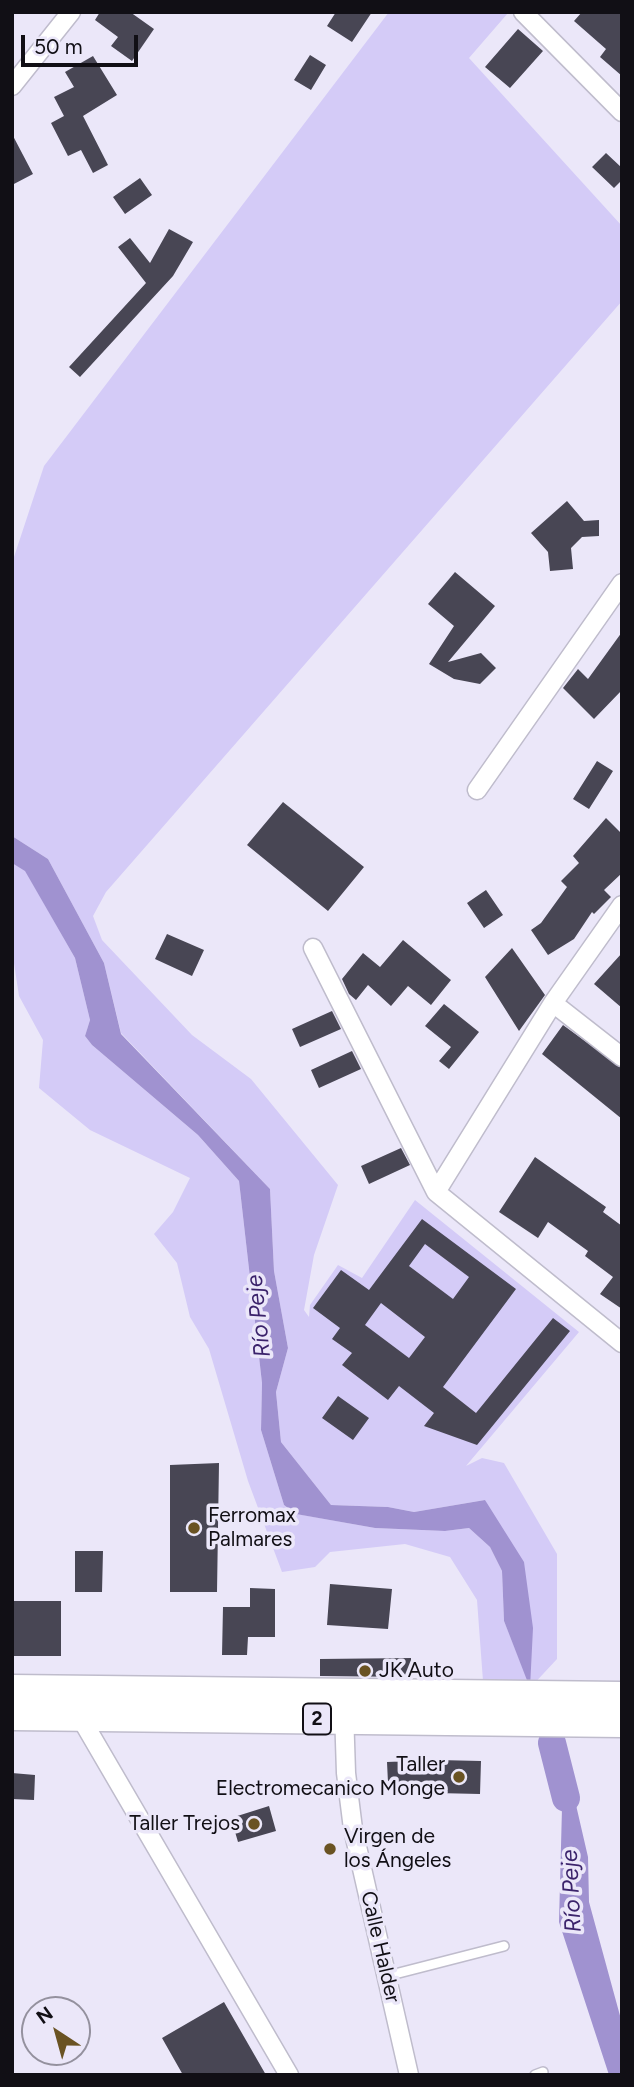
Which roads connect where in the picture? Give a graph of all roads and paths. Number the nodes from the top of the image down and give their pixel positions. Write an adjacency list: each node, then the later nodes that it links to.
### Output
1 (71, 12): 3 (street)
2 (523, 12): 4 (street)
3 (12, 86)
4 (622, 112)
5 (622, 583): 6 (street)
6 (477, 790)
7 (622, 905): 9 (street)
8 (313, 948): 11 (street)
9 (554, 1003): 10 (street); 11 (street)
10 (622, 1056)
11 (436, 1192): 12 (street)
12 (622, 1343)
13 (12, 1690): 15 (highway, 2)
14 (622, 1697): 15 (highway, 2)
15 (344, 1707): 17 (highway, 2); 18 (highway, 2); 20 (street, Calle Halder)
16 (12, 1715): 17 (highway, 2)
17 (79, 1715): 21 (street)
18 (622, 1723)
19 (504, 1946): 20 (lane)
20 (387, 1976): 22 (street, Calle Halder)
21 (289, 2075)
22 (409, 2075)

